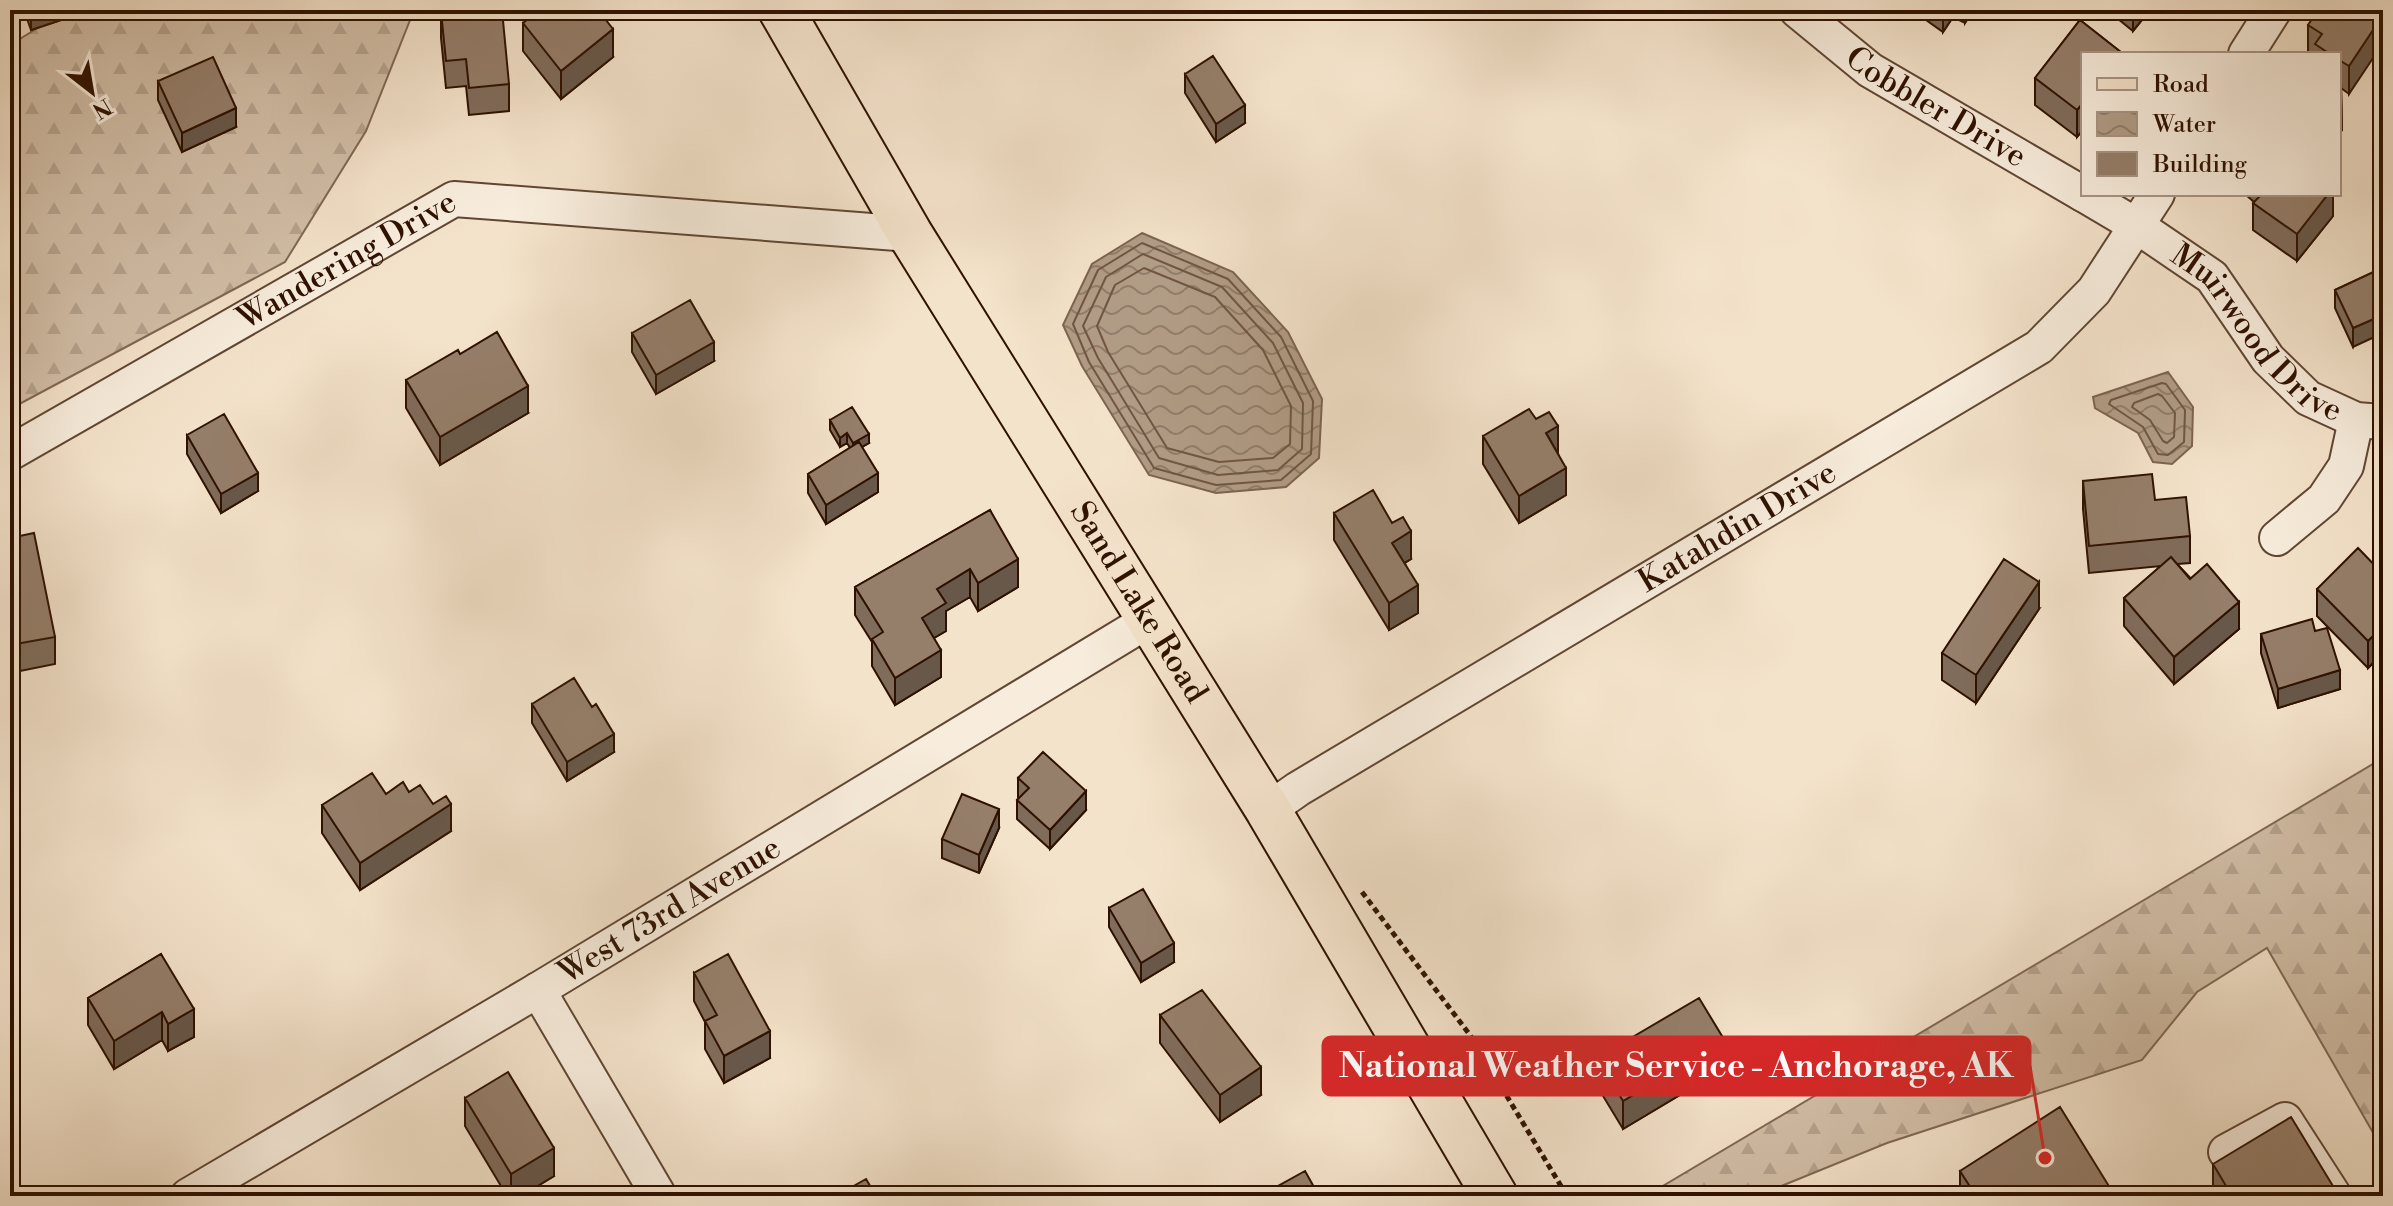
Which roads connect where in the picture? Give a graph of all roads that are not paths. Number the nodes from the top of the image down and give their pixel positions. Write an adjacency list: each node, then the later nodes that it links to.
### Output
1 (781, 10): 9 (main road, Sand Lake Road)
2 (1797, 10): 5 (street, Cobbler Drive)
3 (2274, 10): 4 (street)
4 (2247, 52)
5 (2081, 193)
6 (2086, 196): 8 (street, Cobbler Drive)
7 (2156, 196): 8 (street, Katahdin Drive)
8 (2137, 226): 10 (street, Muirwood Drive); 14 (street, Katahdin Drive)
9 (910, 234): 11 (street, Wandering Drive); 13 (main road, Sand Lake Road)
10 (2370, 421): 12 (street)
11 (10, 453)
12 (2277, 538)
13 (1149, 620): 14 (main road, Sand Lake Road); 15 (street, West 73rd Avenue)
14 (1268, 810): 19 (main road, Sand Lake Road)
15 (538, 990): 17 (street, West 73rd Avenue); 18 (street)
16 (2226, 1152): 20 (street)
17 (188, 1196)
18 (659, 1196)
19 (1495, 1196)
20 (2334, 1196)

